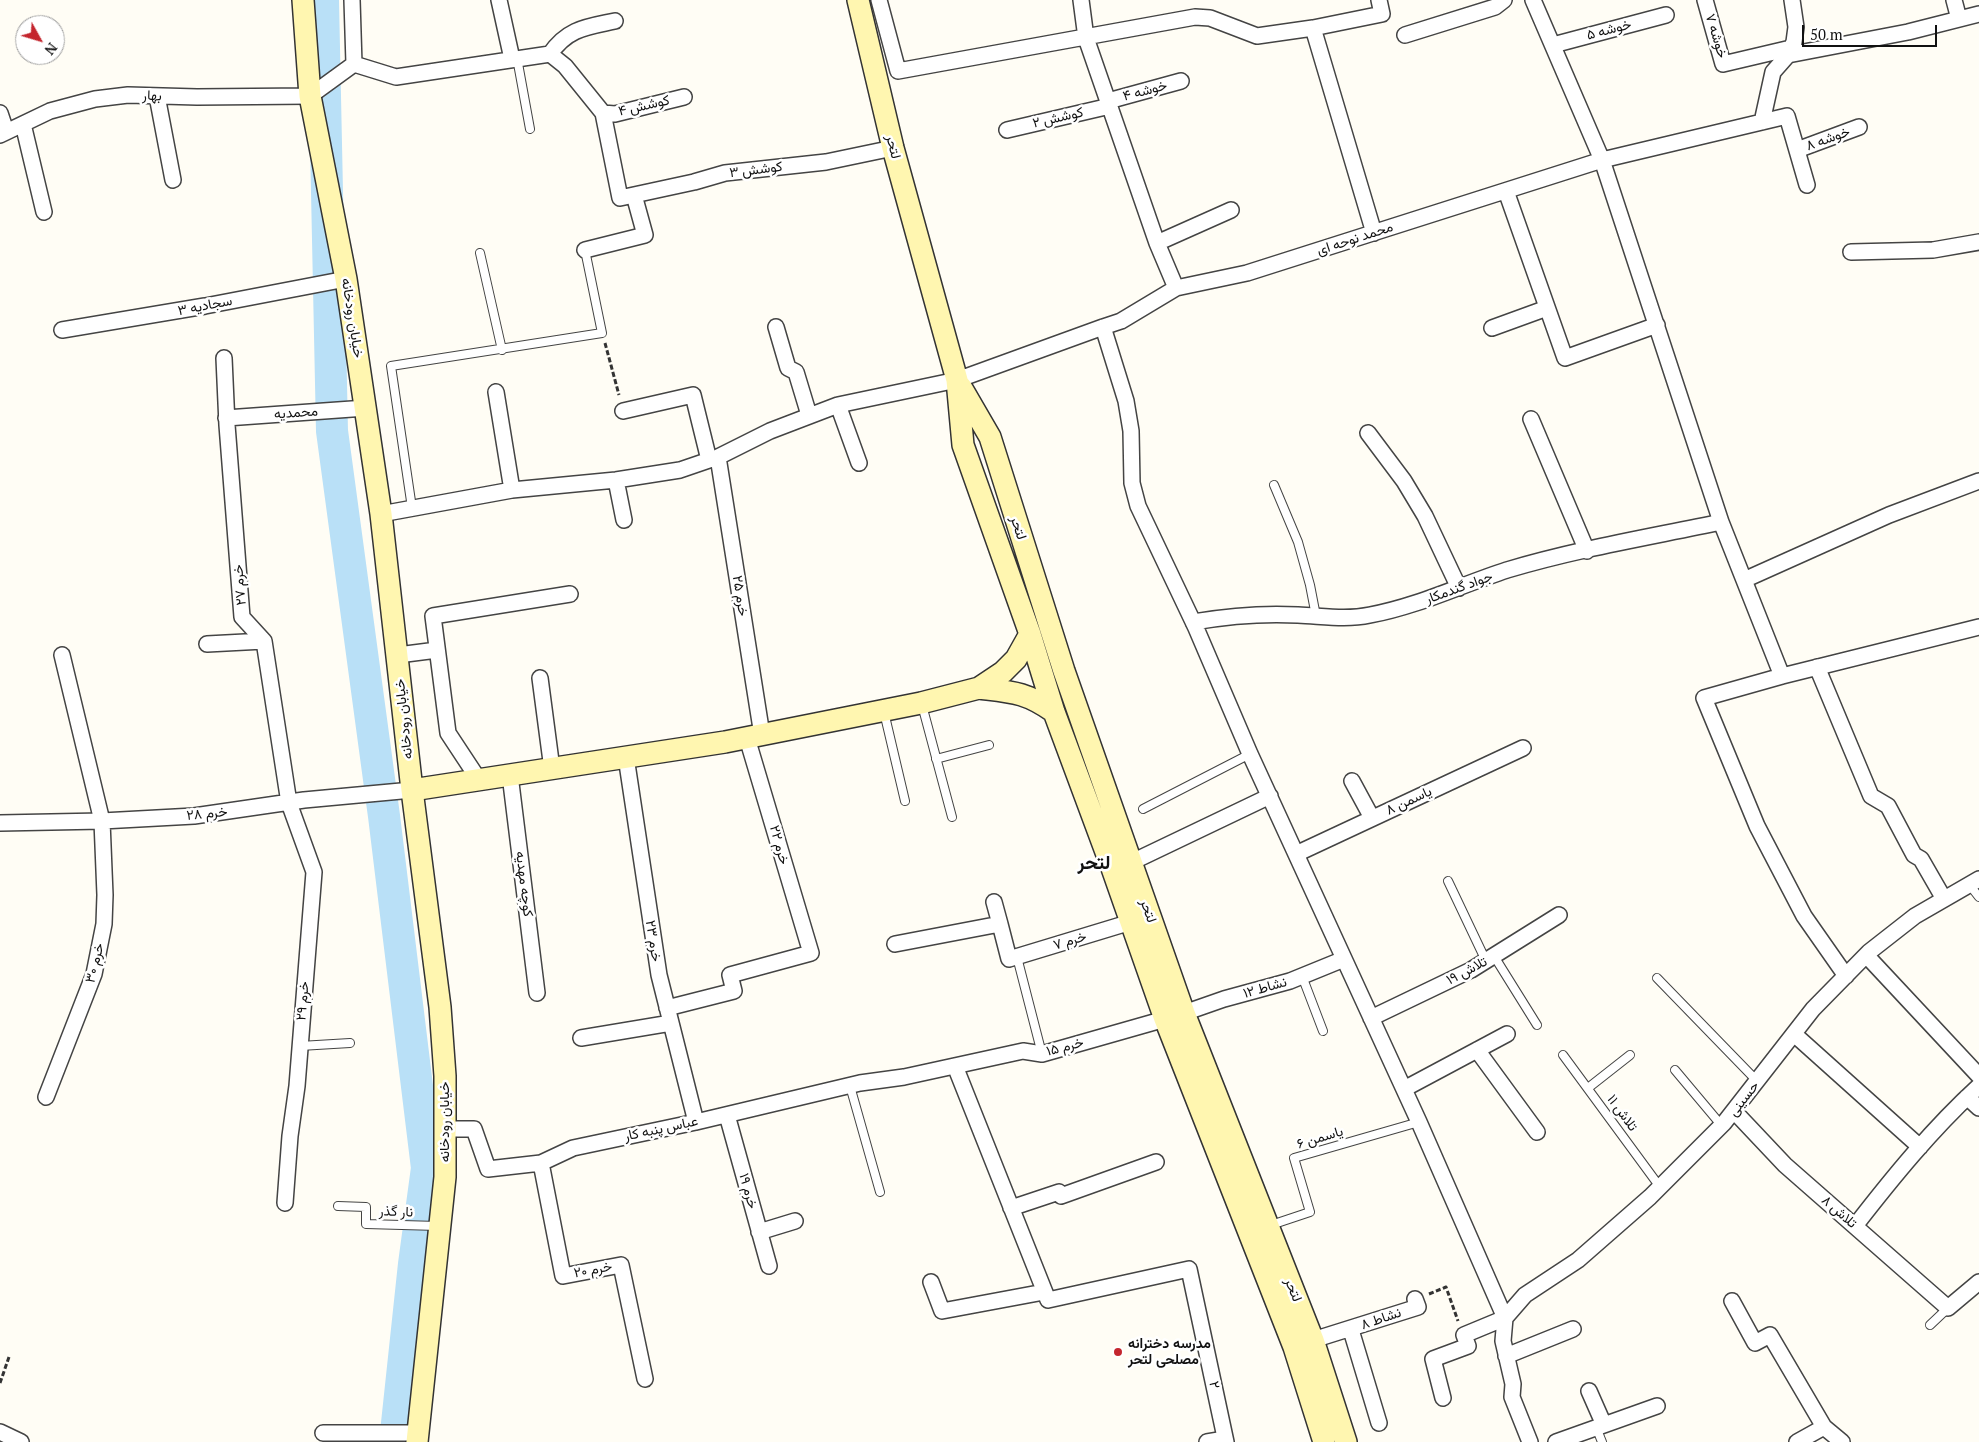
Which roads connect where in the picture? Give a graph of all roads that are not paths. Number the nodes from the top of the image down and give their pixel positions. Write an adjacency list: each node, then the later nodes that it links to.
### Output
1 (303, 0): 26 (street, خیابان رودخانه)
2 (352, 0): 24 (street)
3 (500, 0): 23 (street)
4 (858, 0): 38 (street, لتحر)
5 (879, 0): 19 (street)
6 (1081, 0): 19 (street)
7 (1379, 0): 17 (street)
8 (1504, 0): 18 (street)
9 (1532, 0): 20 (street)
10 (1705, 0): 21 (street, خوشه ۷)
11 (1792, 0): 21 (street)
12 (1954, 0): 15 (street)
13 (1979, 14): 15 (street)
14 (1666, 15): 20 (street, خوشه ۵)
15 (1959, 19): 21 (street)
16 (615, 21): 22 (street)
17 (1313, 28): 19 (street); 47 (street)
18 (1405, 35)
19 (1086, 38): 29 (street)
20 (1553, 45): 40 (street)
21 (1789, 51): 32 (street)
22 (550, 54): 23 (street); 31 (street)
23 (515, 59): 24 (street); 35 (lane)
24 (354, 64): 26 (street)
25 (1181, 82): 29 (street, خوشه ۴)
26 (311, 95): 27 (street, بهار); 53 (street, خیابان رودخانه)
27 (157, 96): 33 (street, بهار); 41 (street)
28 (684, 97): 31 (street, کوشش ۴)
29 (1109, 103): 36 (street, کوشش ۲); 49 (street)
30 (0, 113): 37 (street)
31 (603, 113): 44 (street)
32 (1762, 122): 39 (street, محمد نوحه ای); 40 (street, محمد نوحه ای)
33 (23, 124): 37 (street, بهار); 46 (street)
34 (1860, 127): 39 (street, خوشه ۸)
35 (530, 129)
36 (1007, 130)
37 (3, 133)
38 (893, 148): 44 (street, کوشش ۳); 63 (street, لتحر)
39 (1797, 150): 42 (street)
40 (1602, 160): 43 (street, محمد نوحه ای); 56 (street)
41 (174, 180)
42 (1807, 185)
43 (1506, 191): 47 (street, محمد نوحه ای); 55 (street)
44 (627, 196): 50 (street)
45 (1231, 210): 49 (street)
46 (44, 212)
47 (1374, 233): 54 (street, محمد نوحه ای)
48 (1979, 242): 51 (street)
49 (1157, 243): 54 (street)
50 (585, 250): 61 (lane)
51 (1851, 252)
52 (480, 253): 61 (lane)
53 (346, 279): 60 (street, سجادیه ۳); 66 (street, خیابان رودخانه)
54 (1176, 288): 58 (street, محمد نوحه ای)
55 (1547, 308): 56 (street); 59 (street)
56 (1656, 326): 81 (street)
57 (776, 327): 68 (street)
58 (1103, 327): 63 (street, محمد نوحه ای); 87 (street)
59 (1492, 328)
60 (62, 330)
61 (502, 350): 78 (lane)
62 (224, 358): 69 (street, خرم ۲۷)
63 (956, 380): 65 (street, محمد نوحه ای); 89 (street, لتحر); 122 (street, لتحر)
64 (496, 392): 77 (street)
65 (838, 404): 68 (street, محمد نوحه ای); 73 (street)
66 (366, 408): 69 (street, محمدیه); 79 (street, خیابان رودخانه)
67 (623, 411): 72 (street, خرم ۲۵)
68 (809, 415): 72 (street, محمد نوحه ای)
69 (226, 418): 90 (street, خرم ۲۷)
70 (1531, 419): 82 (street)
71 (1368, 432): 84 (street)
72 (713, 459): 74 (street, محمد نوحه ای); 102 (street, خرم ۲۵)
73 (859, 463)
74 (616, 480): 77 (street, محمد نوحه ای); 80 (street)
75 (1979, 481): 83 (street)
76 (1274, 485): 86 (lane)
77 (512, 490): 78 (street, محمد نوحه ای)
78 (412, 508): 79 (street, محمد نوحه ای)
79 (381, 514): 94 (street, خیابان رودخانه)
80 (624, 520)
81 (1721, 522): 82 (street, جواد گندمکار); 83 (street)
82 (1587, 551): 84 (street, جواد گندمکار)
83 (1744, 580): 96 (street)
84 (1459, 588): 86 (street, جواد گندمکار)
85 (570, 594): 92 (street)
86 (1316, 616): 87 (street, جواد گندمکار)
87 (1193, 622): 105 (street)
88 (1979, 627): 95 (street)
89 (1030, 634): 98 (street); 101 (street, لتحر)
90 (264, 641): 91 (street); 115 (street)
91 (207, 644)
92 (437, 650): 94 (street); 110 (street)
93 (62, 655): 119 (street, خرم ۳۰)
94 (398, 655): 112 (street, خیابان رودخانه)
95 (1817, 667): 96 (street); 126 (street)
96 (1782, 676): 137 (street)
97 (540, 678): 108 (street)
98 (979, 688): 99 (street); 101 (street)
99 (921, 703): 100 (street); 107 (lane)
100 (884, 710): 102 (street); 114 (lane)
101 (1054, 712): 129 (street, لتحر)
102 (754, 736): 106 (street); 140 (street, خرم ۲۲)
103 (989, 745): 107 (lane)
104 (1523, 748): 118 (street, یاسمن ۸)
105 (1250, 754): 113 (street); 116 (lane)
106 (626, 757): 108 (street); 140 (street, خرم ۲۳)
107 (936, 759): 117 (lane)
108 (552, 769): 109 (street)
109 (510, 775): 110 (street); 139 (street, کوچه مهدیه)
110 (479, 780): 112 (street)
111 (1352, 781): 118 (street)
112 (412, 790): 115 (street, خرم ۲۸); 172 (street, خیابان رودخانه)
113 (1270, 796): 121 (street); 122 (street)
114 (904, 801)
115 (289, 802): 119 (street, خرم ۲۸); 150 (street, خرم ۲۹)
116 (1143, 809)
117 (952, 817)
118 (1372, 818): 121 (street, یاسمن ۸)
119 (102, 821): 120 (street, خرم ۲۸); 164 (street, خرم ۳۰)
120 (0, 824)
121 (1296, 854): 134 (street)
122 (1132, 862): 141 (street, لتحر)
123 (1448, 881): 135 (lane)
124 (1974, 882): 125 (lane); 126 (street, حسینی)
125 (1979, 897)
126 (1944, 899): 132 (street, حسینی)
127 (994, 902): 130 (street)
128 (1559, 915): 135 (street, تلاش ۱۹)
129 (1131, 922): 133 (street, خرم ۷); 141 (street, لتحر)
130 (1000, 924): 131 (street); 133 (street)
131 (895, 944)
132 (1866, 955): 137 (street, حسینی); 157 (street)
133 (1013, 958): 152 (lane)
134 (1344, 959): 136 (street, نشاط ۱۲); 142 (street)
135 (1490, 959): 142 (street, تلاش ۱۹); 144 (lane)
136 (1302, 976): 141 (street, نشاط ۱۲); 145 (lane)
137 (1846, 976): 147 (street, حسینی)
138 (1657, 978): 159 (lane)
139 (537, 993)
140 (667, 1008): 143 (street, خرم ۲۳)
141 (1175, 1016): 152 (street, خرم ۱۵); 184 (street, لتحر); 213 (street, لتحر)
142 (1371, 1018): 163 (street)
143 (671, 1023): 148 (street); 169 (street, خرم ۲۳)
144 (1537, 1025)
145 (1323, 1031)
146 (1506, 1034): 151 (street)
147 (1794, 1034): 159 (street, حسینی); 174 (street)
148 (581, 1038)
149 (350, 1043): 150 (lane)
150 (300, 1046): 179 (street, خرم ۲۹)
151 (1477, 1050): 163 (street); 173 (street)
152 (1042, 1054): 155 (street, خرم ۱۵)
153 (1563, 1055): 162 (lane, تلاش ۱۱)
154 (1630, 1056): 162 (lane)
155 (955, 1066): 158 (street, خرم ۱۵); 181 (street)
156 (1676, 1070): 171 (lane)
157 (1979, 1076)
158 (904, 1077): 160 (street, عباس پنبه کار)
159 (1757, 1081): 167 (street, حسینی)
160 (850, 1086): 168 (street, عباس پنبه کار); 178 (lane)
161 (1979, 1086): 165 (street)
162 (1588, 1088): 177 (lane, تلاش ۱۱)
163 (1404, 1089): 170 (street)
164 (46, 1097)
165 (1967, 1097): 166 (street); 174 (street)
166 (1979, 1108)
167 (1734, 1111): 171 (street, حسینی); 185 (street, تلاش ۸)
168 (727, 1115): 169 (street, عباس پنبه کار); 186 (street, خرم ۱۹)
169 (696, 1122): 176 (street, عباس پنبه کار)
170 (1419, 1122): 184 (lane, یاسمن ۶); 194 (street)
171 (1722, 1126): 177 (street, حسینی)
172 (445, 1129): 176 (street, عباس پنبه کار); 183 (street, خیابان رودخانه)
173 (1537, 1132)
174 (1920, 1147): 185 (street)
175 (1156, 1162): 181 (street)
176 (542, 1163): 200 (street, خرم ۲۰)
177 (1660, 1187): 194 (street, حسینی)
178 (880, 1192)
179 (285, 1203)
180 (338, 1206): 183 (lane, نار گذر)
181 (1011, 1208): 190 (street)
182 (794, 1221): 186 (street)
183 (440, 1226): 209 (street, خیابان رودخانه)
184 (1268, 1226): 198 (street, لتحر)
185 (1855, 1226): 193 (street, تلاش ۸)
186 (759, 1232): 187 (street, خرم ۱۹)
187 (769, 1266)
188 (931, 1282): 190 (street)
189 (1979, 1282): 193 (street)
190 (1044, 1292): 210 (street, ۲)
191 (1414, 1299): 197 (street, نشاط ۸)
192 (1732, 1302): 206 (street)
193 (1948, 1308): 195 (lane)
194 (1505, 1318): 199 (street); 202 (street)
195 (1930, 1324)
196 (1573, 1329): 199 (street)
197 (1351, 1330): 198 (street, نشاط ۸); 204 (street)
198 (1313, 1340): 214 (street, لتحر)
199 (1506, 1356): 215 (street)
200 (646, 1379)
201 (1588, 1391): 205 (street)
202 (1443, 1398)
203 (1657, 1406): 205 (street)
204 (1380, 1423)
205 (1600, 1426): 216 (street); 217 (lane)
206 (1824, 1427): 218 (street); 219 (street)
207 (0, 1432): 211 (street)
208 (323, 1433): 209 (street)
209 (418, 1437)
210 (1226, 1440): 212 (street)
211 (20, 1442)
212 (1207, 1442)
213 (1324, 1442)
214 (1346, 1442)
215 (1530, 1442)
216 (1556, 1442)
217 (1602, 1442)
218 (1797, 1442)
219 (1842, 1442)

